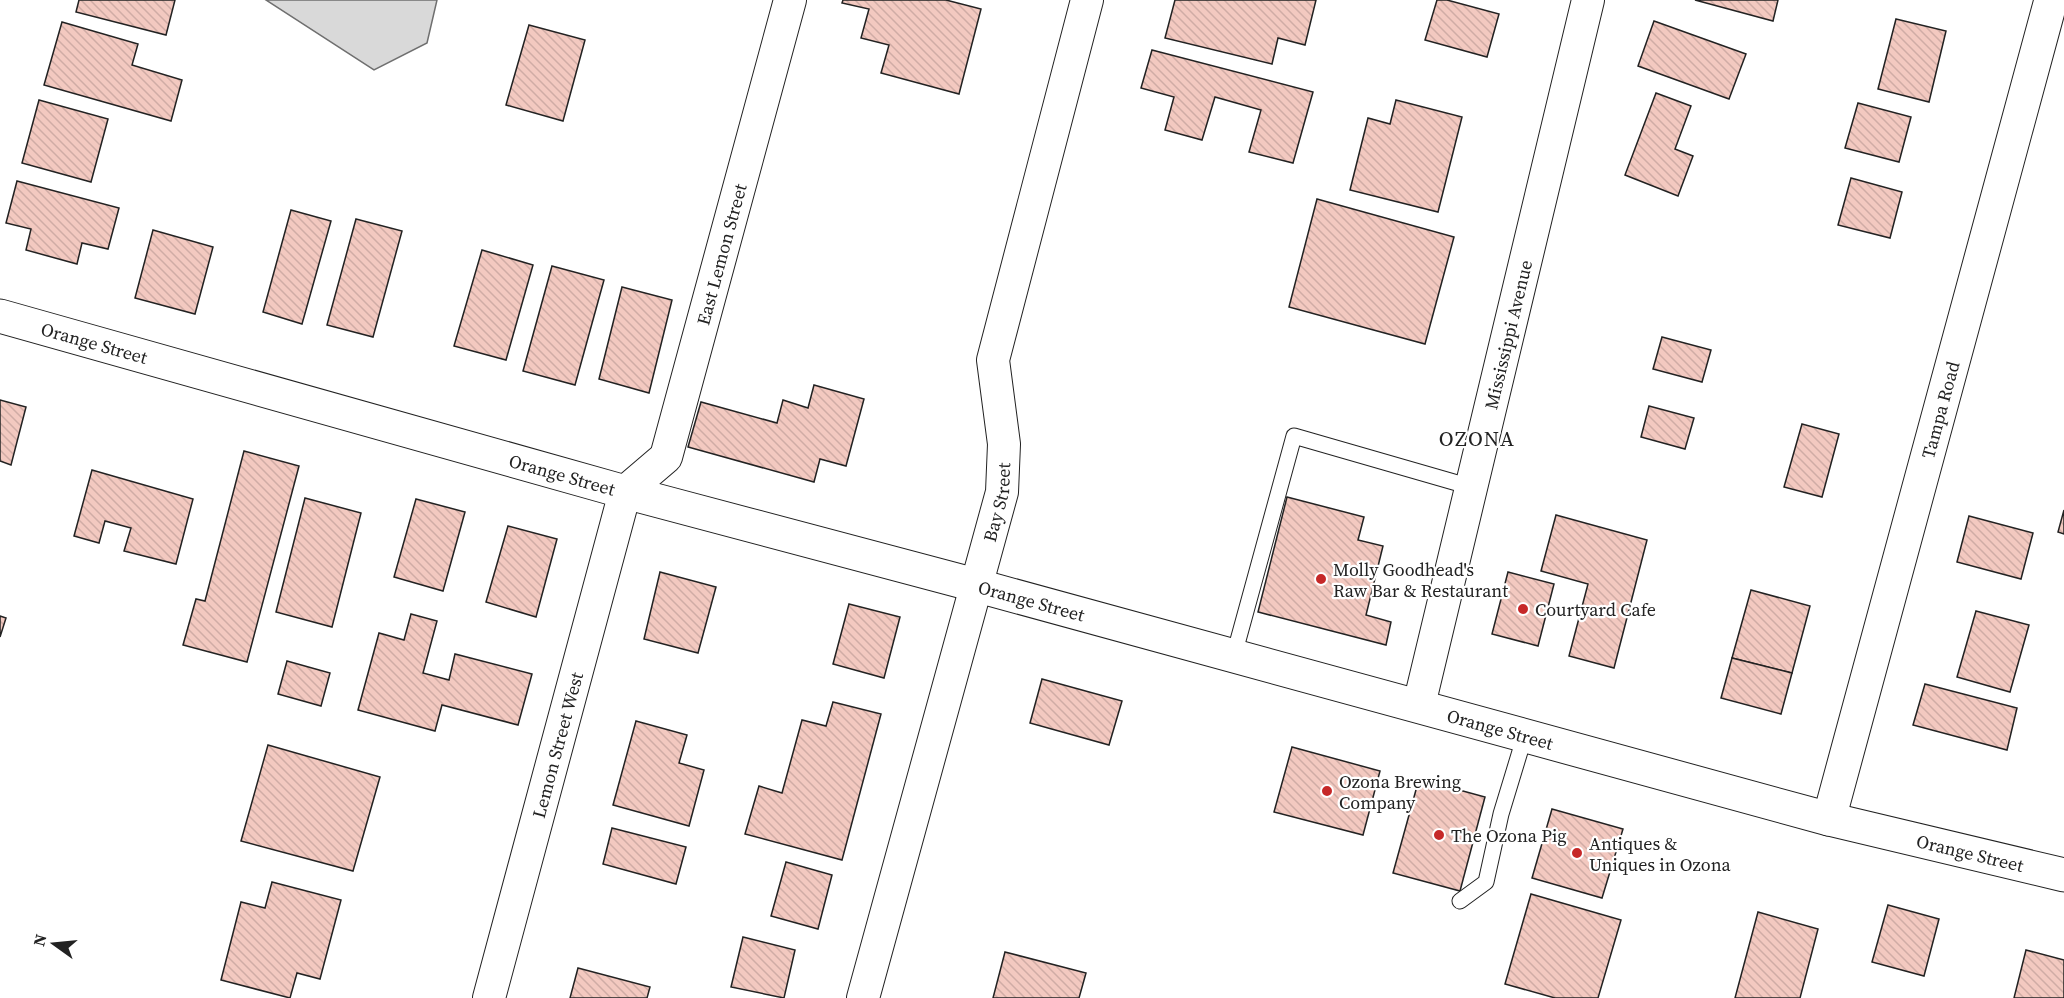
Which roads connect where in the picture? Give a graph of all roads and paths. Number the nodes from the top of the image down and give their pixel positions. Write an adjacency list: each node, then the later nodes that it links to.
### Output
1 (790, 0): 7 (street, East Lemon Street)
2 (1088, 0): 8 (street, Bay Street)
3 (1588, 0): 6 (street, Mississippi Avenue)
4 (2051, 0): 12 (street, Tampa Road)
5 (0, 316): 7 (street, Orange Street)
6 (1471, 487): 9 (lane); 10 (street, Mississippi Avenue)
7 (626, 492): 8 (street, Orange Street); 15 (street, Lemon Street West)
8 (975, 585): 9 (street, Orange Street); 16 (street, Bay Street)
9 (1234, 655): 10 (street, Orange Street)
10 (1419, 705): 11 (street, Orange Street)
11 (1525, 735): 12 (street, Orange Street); 14 (lane)
12 (1829, 819): 13 (street, Orange Street)
13 (2064, 875)
14 (1461, 901)
15 (489, 998)
16 (863, 998)

